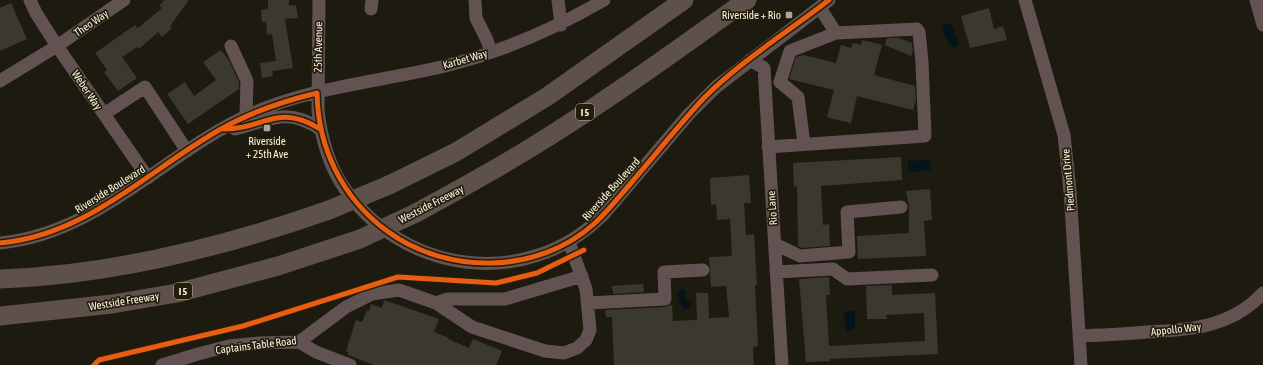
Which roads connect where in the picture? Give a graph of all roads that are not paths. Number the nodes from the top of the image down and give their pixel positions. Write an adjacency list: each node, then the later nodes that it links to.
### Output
1 (30, 0): 15 (street, Weber Way)
2 (124, 0): 15 (street, Theo Way)
3 (319, 0): 22 (street, 25th Avenue)
4 (475, 0): 17 (street)
5 (558, 0): 12 (street)
6 (604, 0): 12 (street, Karbet Way)
7 (684, 0): 39 (highway, bridge)
8 (747, 0): 43 (highway, Westside Freeway / I 5, bridge)
9 (1025, 0): 44 (street, Piedmont Drive)
10 (1256, 0): 13 (street)
11 (824, 4): 14 (street); 18 (street, Riverside Boulevard)
12 (561, 25): 17 (street, Karbet Way)
13 (1263, 25)
14 (836, 32): 20 (street); 27 (street)
15 (57, 46): 19 (street, Theo Way); 23 (street, Weber Way)
16 (231, 46): 24 (street)
17 (491, 52): 22 (street, Karbet Way)
18 (750, 60): 21 (street, Rio Lane); 32 (street, Riverside Boulevard)
19 (0, 81)
20 (780, 82): 21 (street); 27 (street)
21 (765, 84): 28 (street, Rio Lane)
22 (318, 93): 24 (street, Riverside Boulevard); 26 (street, Riverside Boulevard)
23 (104, 114): 29 (street); 30 (street, Weber Way)
24 (246, 117): 25 (street, Riverside Boulevard)
25 (221, 128): 26 (street); 29 (street, Riverside Boulevard)
26 (320, 129): 32 (street, Riverside Boulevard)
27 (804, 144): 28 (street)
28 (768, 147): 34 (street, Rio Lane)
29 (187, 151): 30 (street, Riverside Boulevard)
30 (148, 178): 33 (street, Riverside Boulevard)
31 (901, 207): 34 (street)
32 (569, 242): 38 (street)
33 (0, 243)
34 (774, 244): 36 (street, Rio Lane)
35 (703, 270): 42 (street)
36 (776, 272): 37 (street); 48 (street, Rio Lane)
37 (932, 275)
38 (582, 276): 41 (street); 42 (street, Captains Table Road)
39 (0, 279)
40 (1263, 293): 44 (street, Appollo Way)
41 (436, 303): 42 (street, Captains Table Road); 45 (street, Captains Table Road)
42 (588, 303)
43 (0, 316)
44 (1080, 336): 49 (street, Piedmont Drive)
45 (299, 342): 46 (street, Captains Table Road); 47 (street)
46 (162, 365)
47 (350, 365)
48 (782, 365)
49 (1081, 365)

